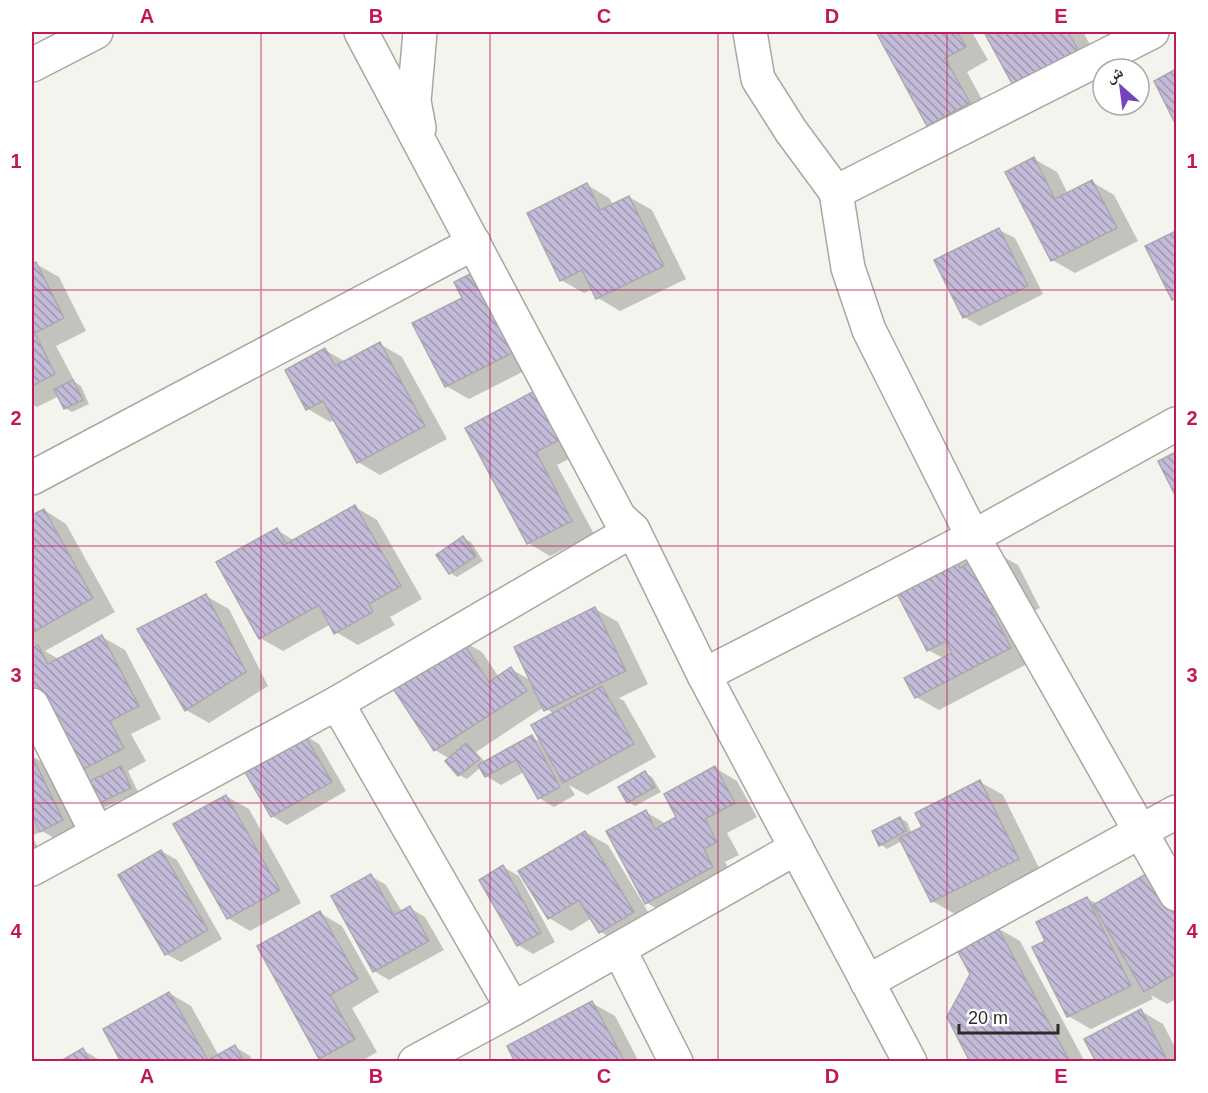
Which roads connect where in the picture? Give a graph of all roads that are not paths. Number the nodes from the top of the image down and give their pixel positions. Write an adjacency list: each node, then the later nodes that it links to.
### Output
1 (96, 32): 6 (street)
2 (362, 32): 7 (street)
3 (420, 32): 7 (street)
4 (750, 32): 8 (street)
5 (1152, 32): 8 (street)
6 (32, 65)
7 (422, 145): 9 (street)
8 (836, 192): 13 (street)
9 (474, 243): 11 (street); 12 (street)
10 (1176, 424): 13 (street)
11 (32, 478)
12 (633, 530): 14 (street); 15 (street)
13 (973, 537): 14 (street); 18 (street)
14 (704, 675): 20 (street)
15 (337, 703): 19 (street); 25 (street)
16 (32, 705): 19 (street)
17 (1176, 812): 18 (street)
18 (1141, 831): 22 (street); 24 (street)
19 (97, 832): 21 (street)
20 (796, 849): 23 (street); 24 (street)
21 (32, 868)
22 (1176, 894)
23 (619, 949): 25 (street); 27 (street)
24 (867, 982): 28 (street)
25 (513, 1009): 26 (street)
26 (415, 1062)
27 (676, 1062)
28 (910, 1062)

